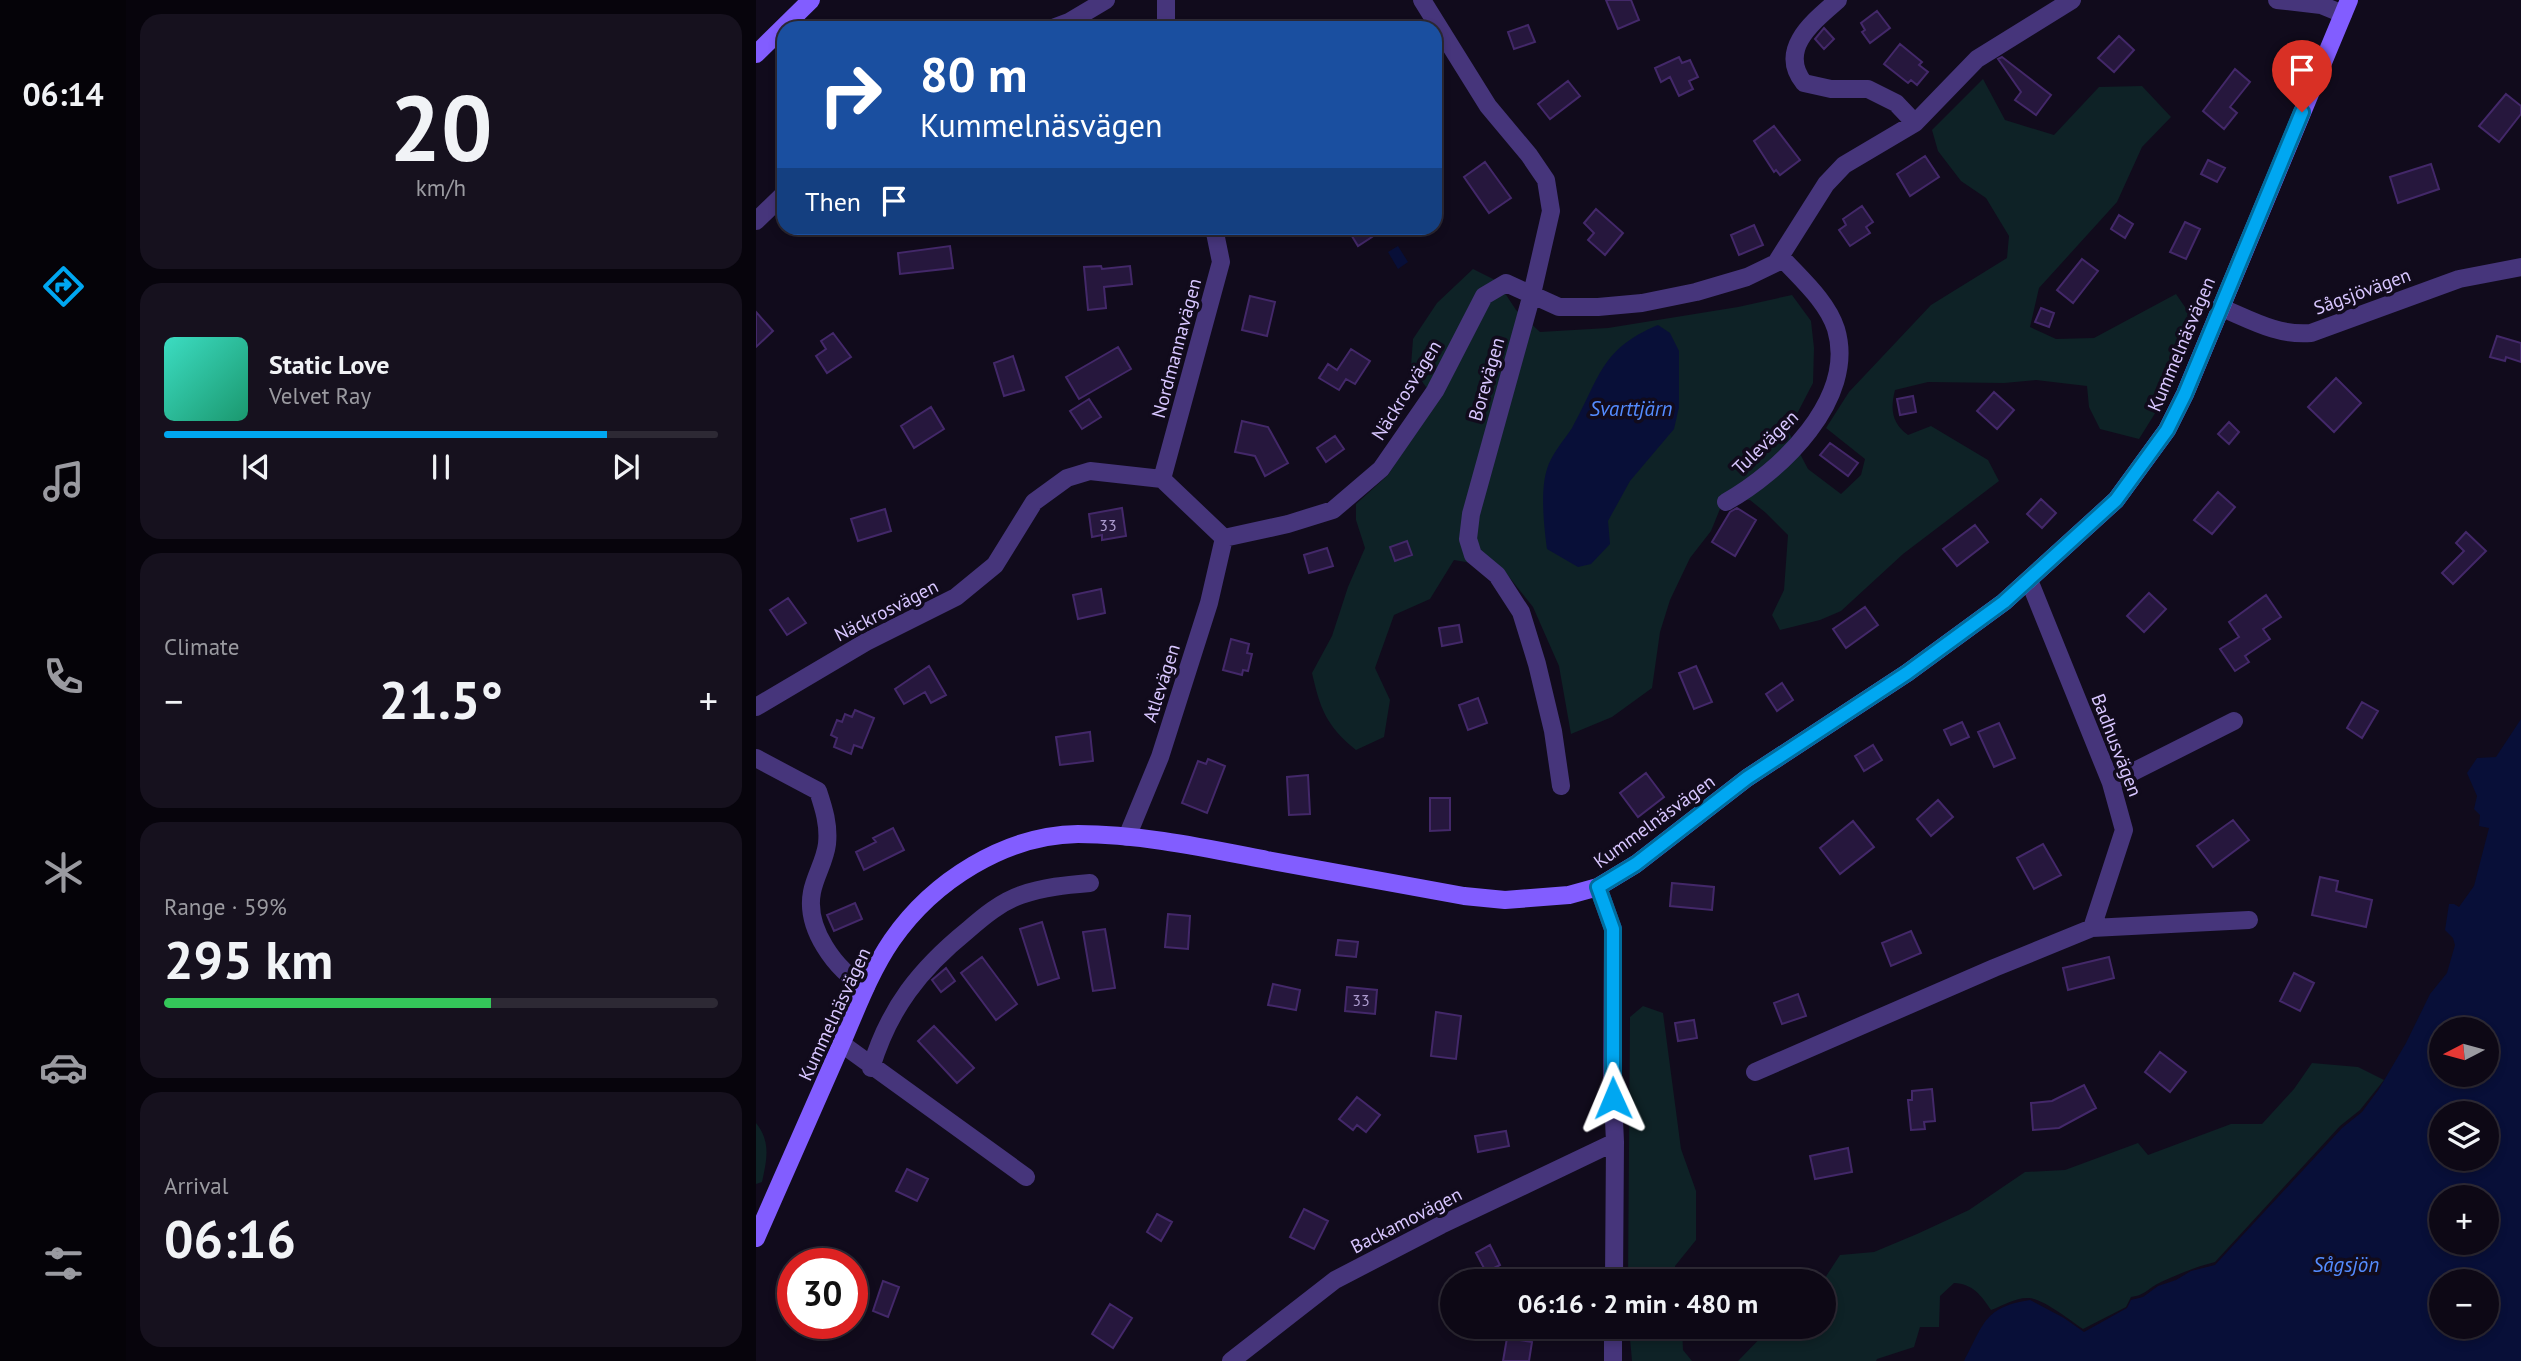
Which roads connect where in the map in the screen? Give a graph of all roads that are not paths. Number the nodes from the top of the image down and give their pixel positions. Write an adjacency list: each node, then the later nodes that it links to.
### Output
1 (811, 0): 9 (street)
2 (1106, 0): 10 (street)
3 (1166, 0): 11 (street)
4 (1422, 0): 12 (street, Borevägen)
5 (1838, 0): 16 (street)
6 (2072, 0): 16 (street, Näckrosvägen)
7 (2277, 0): 8 (street)
8 (2346, 7): 23 (street, Kummelnäsvägen)
9 (790, 21)
10 (1071, 21)
11 (1166, 21)
12 (1435, 21)
13 (1442, 32): 22 (street, Borevägen)
14 (777, 33): 15 (street)
15 (756, 54)
16 (1915, 123): 20 (street, Näckrosvägen)
17 (777, 201): 18 (street)
18 (756, 221)
19 (1215, 235): 24 (street, Nordmannavägen)
20 (1782, 257): 22 (street, Näckrosvägen); 25 (street, Tulevägen)
21 (2521, 267): 23 (street, Sågsjövägen)
22 (1532, 294): 26 (street, Näckrosvägen); 32 (street, Borevägen)
23 (2220, 307): 27 (street, Kummelnäsvägen)
24 (1162, 480): 26 (street); 28 (street, Näckrosvägen)
25 (1726, 502)
26 (1224, 538): 33 (street, Atlevägen)
27 (2029, 580): 31 (street, Badhusvägen); 35 (street, Kummelnäsvägen)
28 (756, 707)
29 (2234, 721): 31 (street)
30 (756, 758): 38 (street)
31 (2111, 783): 37 (street, Badhusvägen)
32 (1561, 786)
33 (1127, 837): 35 (street, Kummelnäsvägen); 38 (street, Kummelnäsvägen)
34 (1090, 883): 40 (street)
35 (1598, 887): 42 (street)
36 (2249, 920): 37 (street)
37 (2092, 928): 41 (street)
38 (866, 987): 39 (street, Kummelnäsvägen)
39 (842, 1044): 40 (street); 44 (street, Kummelnäsvägen)
40 (871, 1068): 43 (street)
41 (1755, 1072)
42 (1615, 1142): 45 (street); 47 (street, Backamovägen)
43 (1027, 1177)
44 (756, 1238)
45 (1614, 1269)
46 (1613, 1339): 48 (street)
47 (1231, 1361)
48 (1613, 1361)

